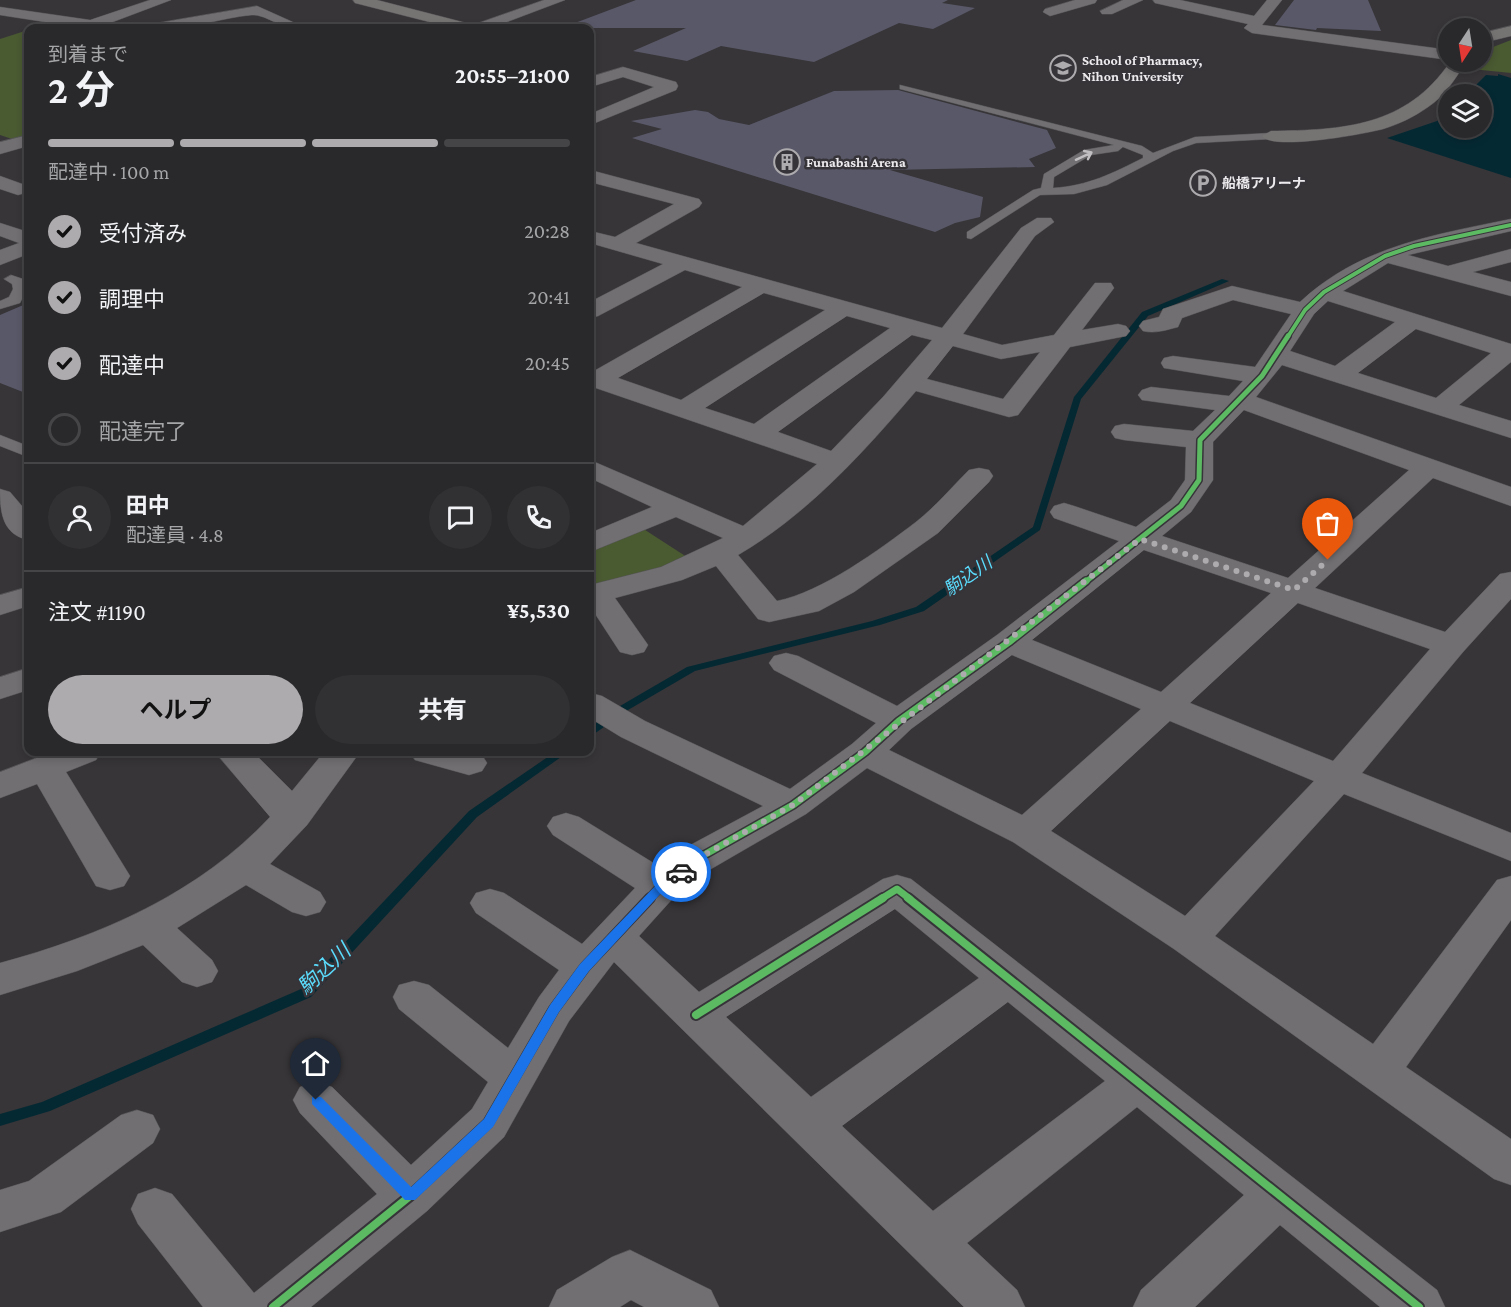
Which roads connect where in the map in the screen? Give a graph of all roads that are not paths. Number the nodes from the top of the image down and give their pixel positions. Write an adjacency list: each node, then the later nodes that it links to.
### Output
1 (25, 0): 10 (street)
2 (360, 0): 20 (street)
3 (558, 0): 21 (street)
4 (1090, 0): 12 (street)
5 (1136, 0): 11 (street)
6 (1275, 0): 22 (street)
7 (1167, 1): 13 (street); 22 (street)
8 (165, 5): 17 (street)
9 (73, 7): 14 (street)
10 (0, 9): 14 (street)
11 (1107, 11)
12 (1050, 12)
13 (1148, 14)
14 (41, 17): 16 (street); 23 (street)
15 (1213, 23): 22 (street)
16 (85, 24)
17 (94, 24)
18 (180, 24): 19 (street)
19 (289, 24)
20 (454, 24)
21 (489, 24)
22 (1254, 24): 26 (street)
23 (10, 27)
24 (1511, 31): 25 (street)
25 (1492, 36)
26 (1438, 53)
27 (1453, 72): 31 (street)
28 (594, 81): 30 (street)
29 (904, 87): 34 (lane)
30 (594, 118)
31 (1271, 136): 35 (lane)
32 (24, 142): 33 (street)
33 (0, 148)
34 (1138, 148): 35 (lane); 36 (lane); 39 (lane, one-way to 34)
35 (1169, 149): 36 (lane)
36 (1149, 160): 39 (lane)
37 (594, 177): 38 (street)
38 (622, 185): 40 (street); 48 (street)
39 (1047, 190): 45 (lane)
40 (598, 196)
41 (24, 219): 44 (street)
42 (1044, 222): 68 (street)
43 (1511, 225): 51 (street)
44 (0, 228): 46 (street)
45 (971, 235)
46 (24, 237)
47 (594, 238): 48 (street)
48 (617, 245): 53 (street)
49 (24, 249): 52 (street)
50 (1511, 255): 54 (street)
51 (1386, 256): 54 (street); 60 (street)
52 (0, 258)
53 (682, 263): 57 (street); 63 (street)
54 (1448, 272): 59 (street)
55 (24, 275): 56 (lane)
56 (6, 282): 61 (lane)
57 (761, 285): 62 (street); 73 (street)
58 (1103, 288): 69 (street)
59 (1511, 290)
60 (1315, 301): 64 (street); 66 (street); 76 (street)
61 (0, 305)
62 (844, 308): 65 (street); 79 (street)
63 (594, 309)
64 (1410, 322): 70 (street); 72 (street)
65 (909, 326): 68 (street); 82 (street)
66 (1151, 326)
67 (1118, 331): 69 (street)
68 (950, 337): 69 (street); 75 (street)
69 (1063, 341): 75 (street)
70 (1510, 352): 78 (street)
71 (1173, 363): 76 (street)
72 (1340, 374): 76 (street); 78 (street)
73 (594, 378)
74 (594, 379): 79 (street)
75 (910, 382): 86 (street)
76 (1253, 384): 77 (street); 84 (street); 87 (street)
77 (1151, 395)
78 (1441, 407): 80 (street)
79 (683, 410): 82 (street)
80 (1511, 430)
81 (1124, 432): 84 (street)
82 (757, 435): 86 (street)
83 (0, 440): 85 (lane)
84 (1200, 440): 95 (street)
85 (24, 450)
86 (838, 462): 97 (street)
87 (1429, 467): 90 (street); 99 (street)
88 (594, 470): 92 (street)
89 (979, 476): 97 (street)
90 (1511, 497)
91 (0, 498): 94 (street)
92 (676, 507): 96 (street); 97 (street)
93 (1064, 512): 95 (street)
94 (20, 528)
95 (1140, 539): 99 (street); 104 (street)
96 (594, 541)
97 (733, 545): 100 (street)
98 (1511, 580): 106 (street)
99 (1294, 590): 106 (street); 111 (street)
100 (594, 594)
101 (594, 595): 105 (street)
102 (24, 597): 103 (street)
103 (0, 606)
104 (1009, 642): 111 (street); 112 (street)
105 (632, 645)
106 (1451, 645): 120 (street)
107 (786, 663): 112 (street)
108 (24, 680): 109 (street)
109 (0, 689)
110 (594, 705): 122 (street)
111 (1164, 706): 120 (street); 125 (street)
112 (899, 721): 113 (street)
113 (865, 752): 122 (street); 125 (street)
114 (73, 756): 119 (street)
115 (237, 756): 123 (street)
116 (339, 756): 123 (street)
117 (443, 756): 118 (street)
118 (469, 763)
119 (45, 767): 121 (street); 128 (street)
120 (1339, 777): 126 (street); 134 (street)
121 (0, 786)
122 (793, 805): 129 (street)
123 (294, 816): 127 (street)
124 (566, 826): 129 (street)
125 (1026, 833): 134 (street)
126 (1511, 848)
127 (243, 866): 131 (street); 133 (street)
128 (110, 876)
129 (661, 886): 135 (street)
130 (1511, 890): 141 (street)
131 (306, 902)
132 (490, 903): 135 (street)
133 (148, 926): 136 (street); 138 (street)
134 (1189, 938): 141 (street)
135 (599, 952): 140 (street); 142 (street)
136 (198, 971)
137 (1010, 978): 140 (street); 143 (street); 145 (street)
138 (0, 979)
139 (414, 997): 142 (street)
140 (696, 1015): 145 (street)
141 (1378, 1072): 147 (street)
142 (513, 1077): 149 (street)
143 (1137, 1082): 148 (street); 152 (street)
144 (316, 1100): 149 (street)
145 (808, 1125): 152 (street)
146 (137, 1129): 151 (street)
147 (1511, 1165)
148 (1278, 1195): 158 (street); 159 (street)
149 (410, 1196): 154 (street)
150 (155, 1209): 153 (street)
151 (0, 1211)
152 (931, 1242): 157 (street)
153 (234, 1307)
154 (273, 1307)
155 (575, 1307): 156 (street)
156 (693, 1307)
157 (999, 1307)
158 (1159, 1307)
159 (1419, 1307)

